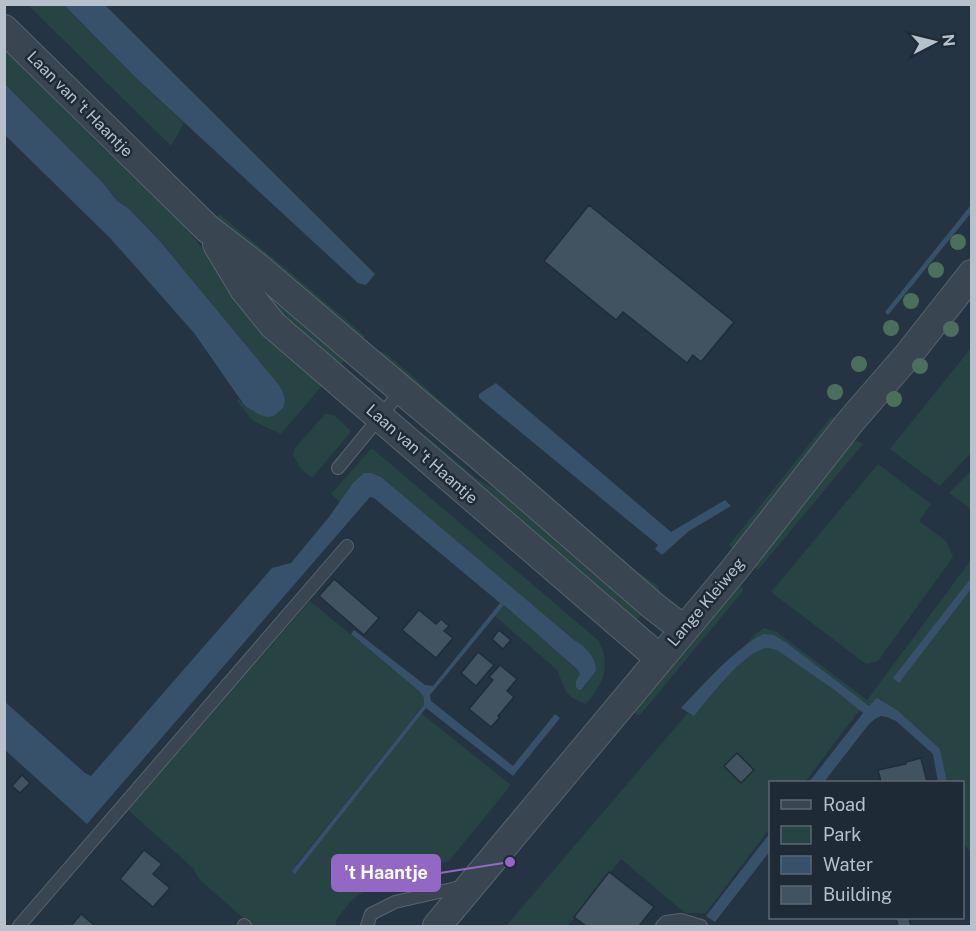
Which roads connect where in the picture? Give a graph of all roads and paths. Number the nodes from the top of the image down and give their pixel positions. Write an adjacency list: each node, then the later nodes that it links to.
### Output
1 (4, 28): 2 (street, Laan van 't Haantje)
2 (208, 229): 4 (street, Laan van 't Haantje); 5 (street, Laan van 't Haantje)
3 (972, 274): 8 (street, Lange Kleiweg)
4 (402, 390): 5 (lane); 8 (street, Laan van 't Haantje)
5 (380, 417): 6 (lane); 9 (street, Laan van 't Haantje)
6 (338, 468)
7 (346, 546): 11 (lane)
8 (683, 629): 9 (street, Lange Kleiweg)
9 (659, 658): 10 (street, Lange Kleiweg)
10 (472, 884): 12 (lane); 13 (street, Lange Kleiweg)
11 (19, 927)
12 (367, 927)
13 (436, 927)
14 (662, 927): 15 (lane)
15 (701, 927)

